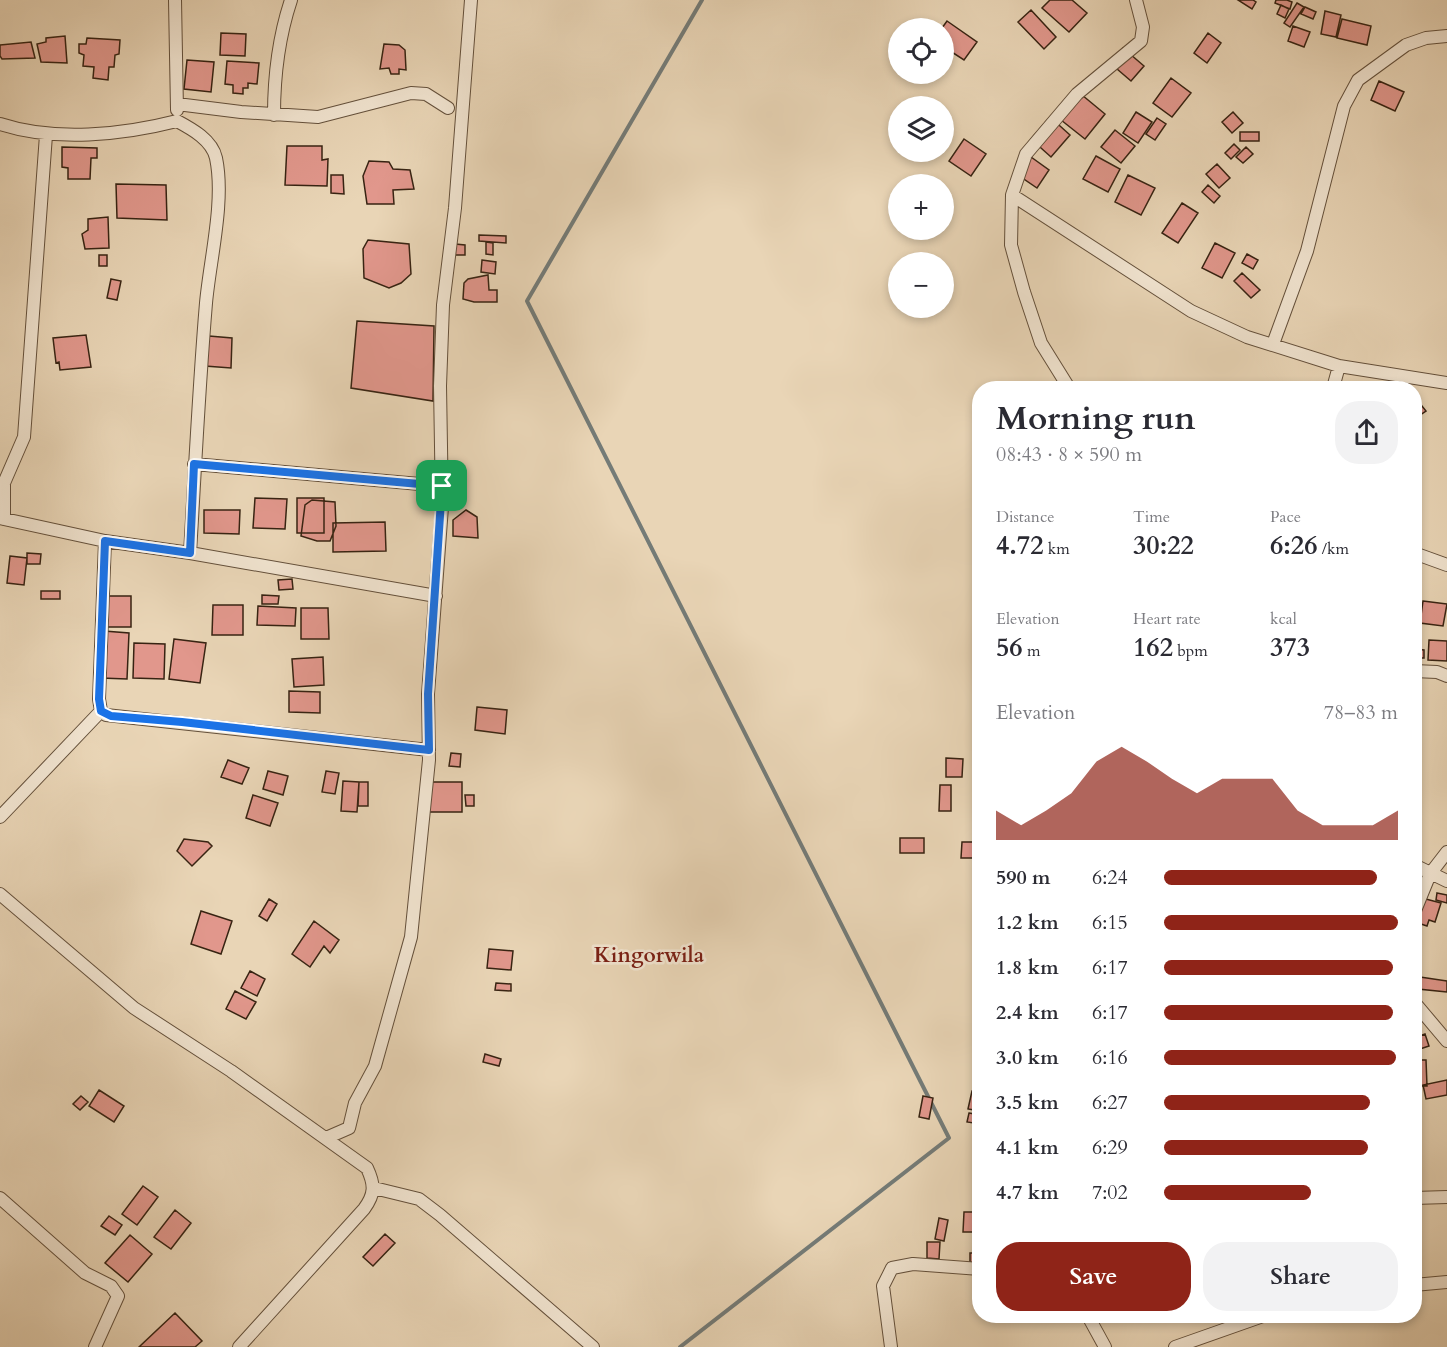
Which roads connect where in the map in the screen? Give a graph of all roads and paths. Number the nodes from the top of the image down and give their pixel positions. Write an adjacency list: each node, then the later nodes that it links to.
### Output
1 (175, 0): 6 (street)
2 (291, 0): 8 (street)
3 (471, 0): 19 (street)
4 (1136, 0): 12 (street)
5 (1447, 36): 13 (street)
6 (177, 104): 8 (street); 9 (street)
7 (448, 108): 8 (street)
8 (274, 114)
9 (177, 121): 11 (street); 18 (street)
10 (0, 124): 11 (street)
11 (46, 135): 20 (street)
12 (1012, 195): 13 (street); 15 (street)
13 (1273, 344): 14 (street)
14 (1339, 366): 16 (street); 17 (street)
15 (1065, 381)
16 (1335, 381)
17 (1447, 383)
18 (194, 464): 19 (street); 22 (street)
19 (442, 486): 25 (street)
20 (2, 518): 21 (street)
21 (105, 541): 22 (street); 28 (street)
22 (190, 553): 25 (street)
23 (1422, 556): 24 (street)
24 (1447, 565)
25 (436, 596): 29 (street)
26 (1422, 672): 27 (street)
27 (1447, 676)
28 (101, 711): 29 (street); 30 (street)
29 (429, 750): 39 (street)
30 (0, 817)
31 (1447, 852): 33 (street)
32 (1422, 870): 33 (street)
33 (1430, 874): 34 (street); 36 (street)
34 (1447, 881)
35 (0, 894): 39 (street)
36 (1422, 894)
37 (1422, 1011): 38 (street)
38 (1447, 1041)
39 (326, 1138): 40 (street)
40 (374, 1188): 50 (street); 51 (street)
41 (1447, 1197): 43 (street)
42 (0, 1198): 49 (street)
43 (1422, 1198)
44 (972, 1268): 52 (street)
45 (1447, 1282): 46 (street)
46 (1422, 1285)
47 (1092, 1323): 53 (street)
48 (1243, 1323): 54 (street)
49 (95, 1347)
50 (239, 1347)
51 (593, 1347)
52 (891, 1347)
53 (1105, 1347)
54 (1175, 1347)

